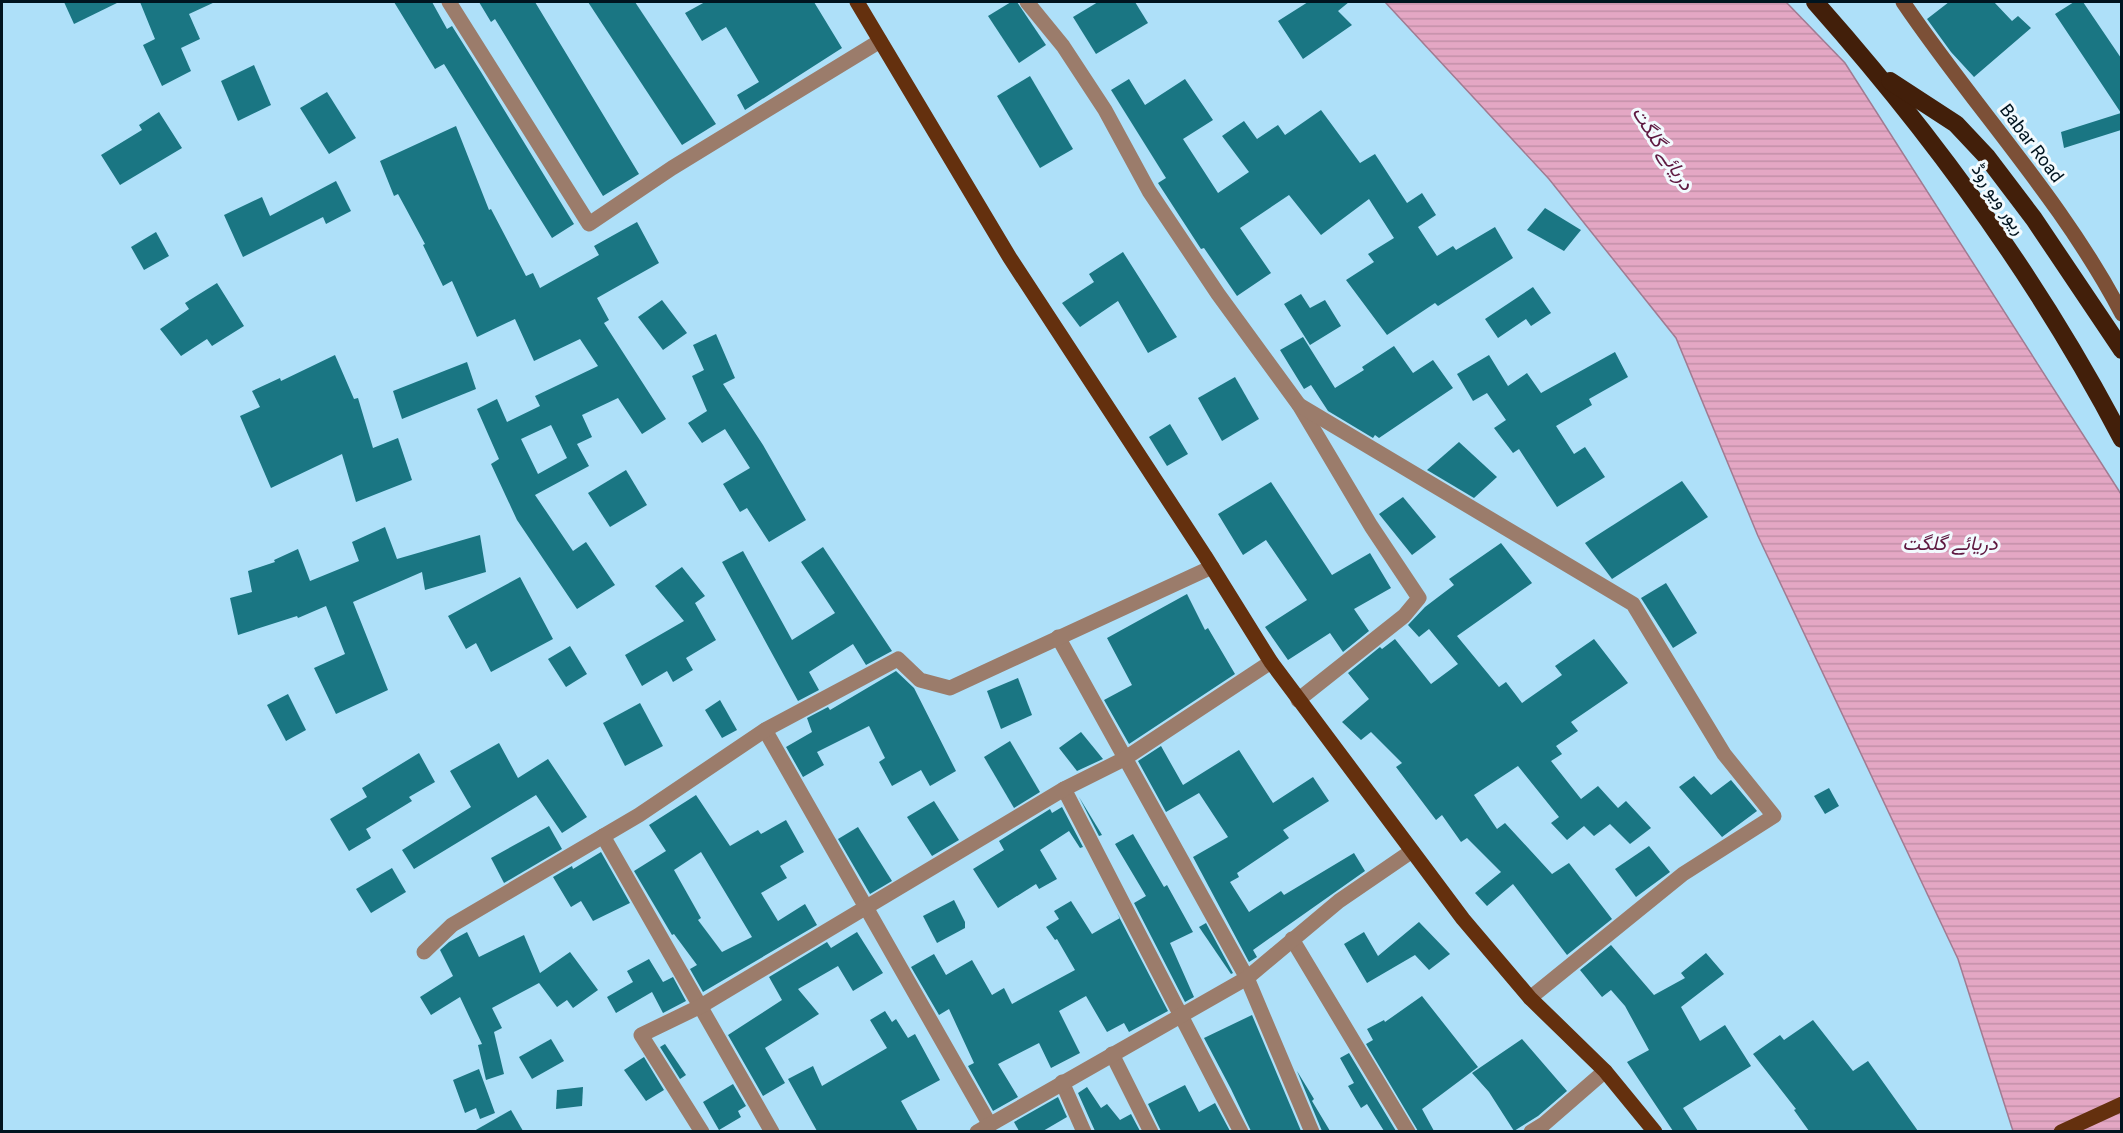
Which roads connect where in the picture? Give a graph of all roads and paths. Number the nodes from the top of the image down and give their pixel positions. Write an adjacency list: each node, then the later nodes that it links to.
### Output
1 (449, 2): 6 (street)
2 (857, 2): 6 (main road)
3 (1027, 2): 10 (street)
4 (1815, 2): 7 (highway, ریور ویو روڈ)
5 (1903, 2): 8 (street, Babar Road)
6 (880, 41): 12 (main road)
7 (1881, 76): 9 (highway); 11 (highway, ریور ویو روڈ)
8 (2121, 314)
9 (2121, 350)
10 (1299, 405): 15 (street); 25 (street)
11 (2121, 439)
12 (1212, 567): 13 (street); 14 (main road)
13 (1058, 637): 16 (street); 17 (street)
14 (1270, 662): 15 (main road); 17 (street)
15 (1298, 700): 20 (main road)
16 (765, 730): 19 (street); 21 (street)
17 (1124, 759): 18 (street); 24 (street)
18 (1064, 789): 21 (street); 27 (street)
19 (603, 836): 23 (street); 26 (street)
20 (1412, 851): 22 (street); 25 (main road)
21 (866, 908): 26 (street); 32 (street)
22 (1292, 939): 24 (street); 39 (street)
23 (424, 952)
24 (1247, 978): 27 (street); 38 (street)
25 (1530, 998): 29 (main road)
26 (702, 1006): 33 (street); 34 (street)
27 (1181, 1013): 28 (street); 37 (street)
28 (1112, 1054): 30 (street); 36 (street)
29 (1605, 1071): 40 (street); 41 (main road)
30 (1062, 1082): 32 (street); 35 (street)
31 (2121, 1104): 42 (main road)
32 (984, 1128)
33 (702, 1131)
34 (772, 1131)
35 (1084, 1131)
36 (1151, 1131)
37 (1241, 1131)
38 (1312, 1131)
39 (1408, 1131)
40 (1531, 1131)
41 (1655, 1131)
42 (2061, 1131)

